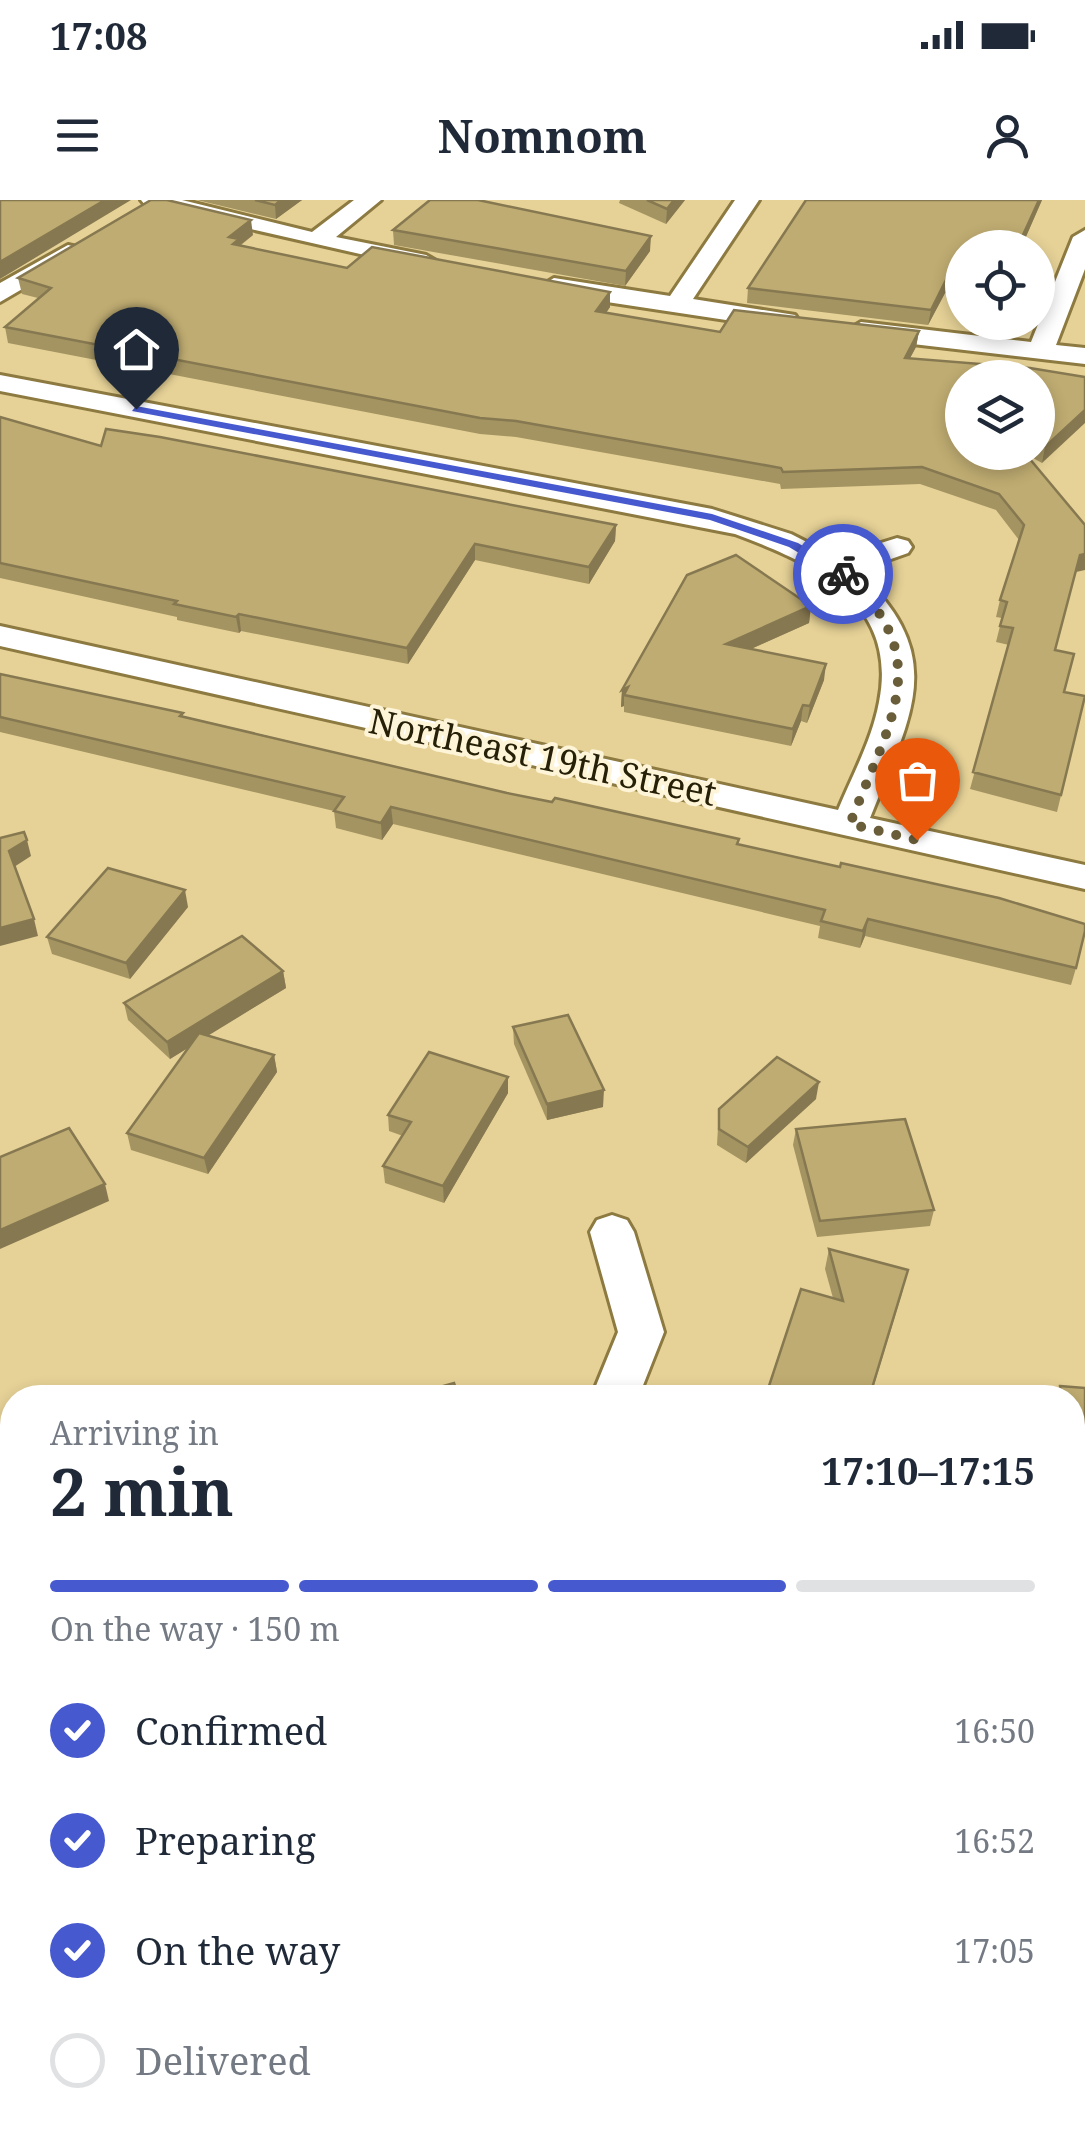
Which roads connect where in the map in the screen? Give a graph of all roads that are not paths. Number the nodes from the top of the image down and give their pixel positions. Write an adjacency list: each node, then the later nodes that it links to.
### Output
1 (369, 200): 6 (street)
2 (747, 200): 10 (street)
3 (148, 203): 6 (street)
4 (1085, 237): 11 (street)
5 (92, 238): 9 (street)
6 (316, 240): 7 (street)
7 (446, 266)
8 (524, 280): 10 (street)
9 (0, 294)
10 (676, 306): 11 (street)
11 (1041, 349): 12 (street)
12 (1085, 356)
13 (0, 383): 15 (street)
14 (897, 547): 15 (street)
15 (835, 568): 17 (street)
16 (0, 636): 17 (street, Northeast 19th Street)
17 (850, 824): 18 (street, Northeast 19th Street)
18 (1085, 877)
19 (612, 1232): 20 (street)
20 (620, 1385)

